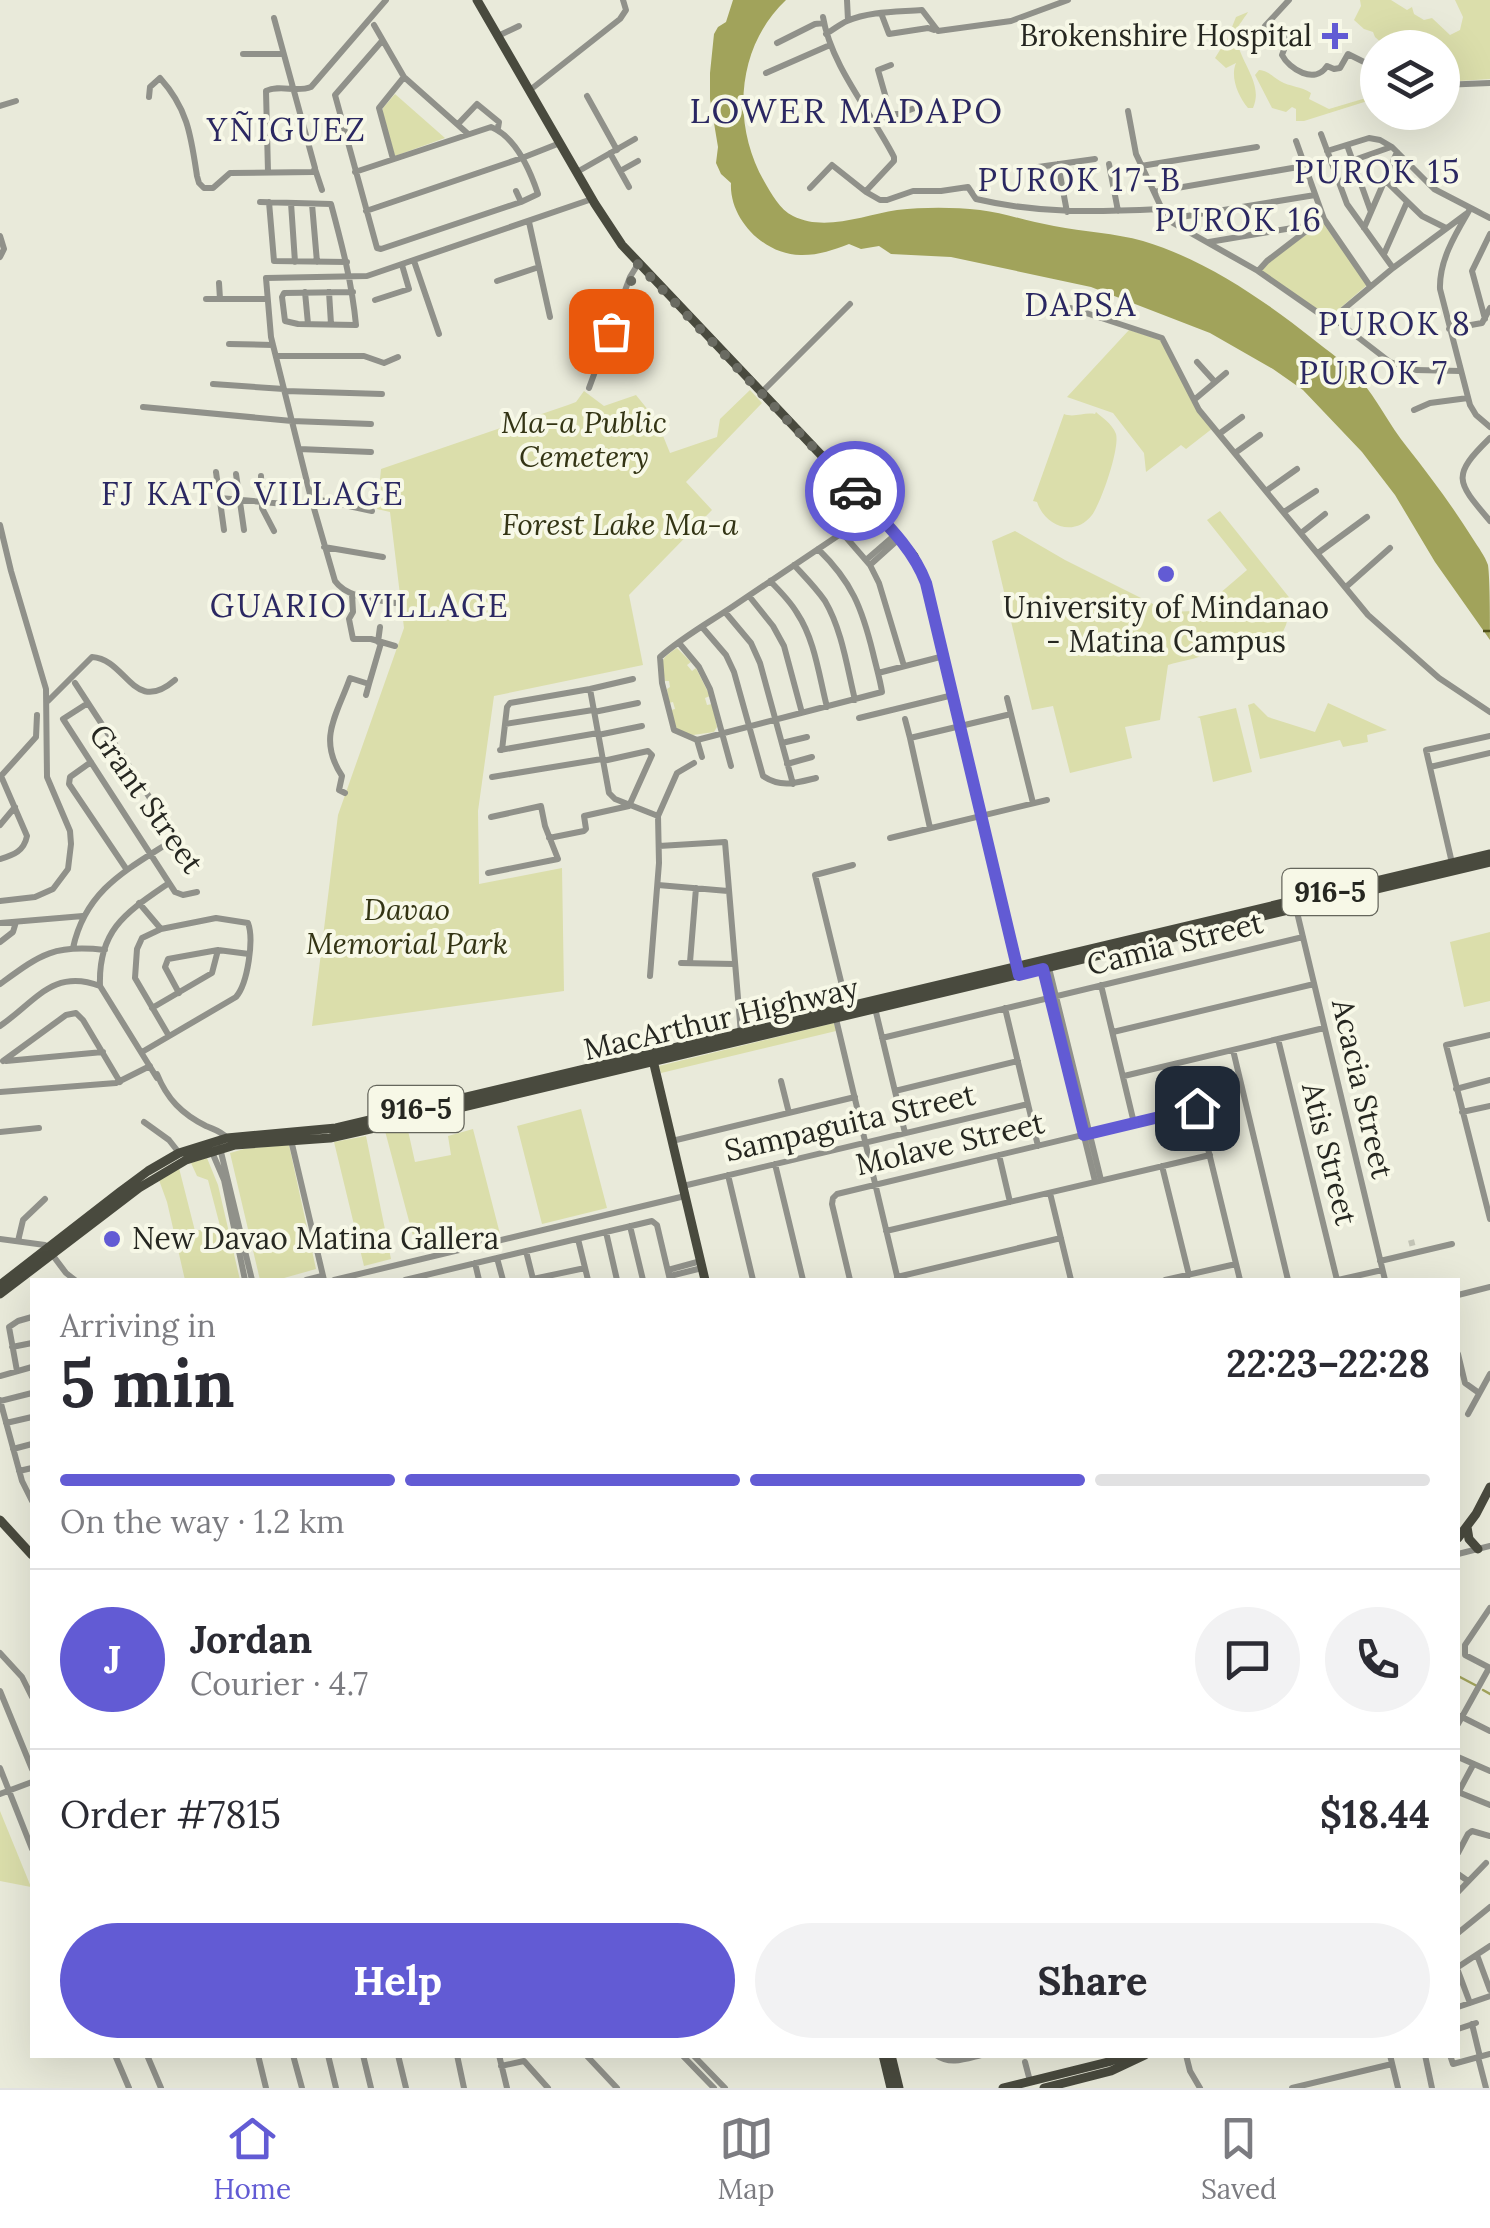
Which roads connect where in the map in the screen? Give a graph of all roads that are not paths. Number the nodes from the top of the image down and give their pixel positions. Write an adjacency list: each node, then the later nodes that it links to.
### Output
1 (386, 0): 28 (street)
2 (477, 0): 8 (main road)
3 (489, 0): 8 (street)
4 (623, 0): 29 (street)
5 (848, 0): 11 (street)
6 (1068, 0): 14 (street)
7 (1289, 0): 22 (street)
8 (482, 10): 16 (main road)
9 (881, 12): 11 (street); 14 (street); 14 (street)
10 (274, 18): 21 (street)
11 (848, 20): 15 (street)
12 (374, 25): 17 (street)
13 (519, 26): 16 (street)
14 (936, 30)
15 (826, 34): 18 (street); 19 (street)
16 (497, 36): 29 (main road)
17 (382, 42): 25 (street); 63 (street)
18 (777, 43)
19 (830, 45): 24 (street); 38 (street)
20 (243, 54): 21 (street)
21 (282, 54): 28 (street)
22 (1360, 60)
23 (891, 65): 36 (street)
24 (766, 73)
25 (404, 76): 37 (street); 52 (street)
26 (1490, 83): 27 (street)
27 (1460, 84)
28 (293, 89): 60 (street); 62 (street)
29 (529, 91): 44 (main road)
30 (587, 96): 49 (street)
31 (150, 98): 62 (street)
32 (16, 101): 33 (street)
33 (0, 106)
34 (920, 106): 36 (street)
35 (1128, 111): 57 (street)
36 (889, 114): 38 (street)
37 (458, 124): 39 (street); 40 (street)
38 (877, 125): 70 (street)
39 (493, 128): 40 (street); 50 (street)
40 (468, 134): 52 (street)
41 (1321, 134): 48 (street)
42 (634, 139): 49 (street)
43 (1296, 141): 58 (street)
44 (560, 143): 50 (street); 64 (main road)
45 (1347, 145): 47 (street); 48 (street); 54 (street)
46 (1257, 147): 57 (street)
47 (1394, 149): 54 (street); 65 (street); 81 (street)
48 (1328, 151): 88 (street)
49 (613, 152): 61 (street); 64 (street)
50 (522, 158): 74 (street); 79 (street)
51 (1095, 158): 55 (street)
52 (393, 159): 63 (street)
53 (638, 160): 61 (street)
54 (1354, 160): 83 (street)
55 (1058, 164): 59 (street); 82 (street)
56 (1109, 164): 80 (street)
57 (1141, 166): 71 (street)
58 (1304, 166): 71 (street); 72 (street)
59 (1038, 167)
60 (315, 168): 62 (street); 68 (street)
61 (620, 170): 66 (street)
62 (268, 172)
63 (355, 172): 79 (street)
64 (577, 172): 73 (main road)
65 (1386, 180): 75 (street); 83 (street)
66 (628, 186)
67 (810, 188): 70 (street)
68 (322, 190)
69 (516, 190): 74 (street)
70 (866, 192): 82 (street)
71 (1154, 192): 78 (street)
72 (1314, 196): 85 (street); 86 (street)
73 (592, 199): 87 (street); 99 (main road)
74 (520, 202): 79 (street)
75 (1407, 202): 89 (street); 93 (street)
76 (292, 203): 77 (street); 96 (street); 96 (street)
77 (312, 204): 97 (street); 98 (street)
78 (1162, 209): 80 (street); 85 (street)
79 (366, 211)
80 (1118, 211): 82 (street)
81 (1468, 211): 84 (street); 89 (street); 123 (street)
82 (1067, 212)
83 (1372, 212): 88 (street)
84 (1490, 218)
85 (1168, 219): 92 (street)
86 (1320, 221): 92 (street); 103 (street); 107 (street)
87 (528, 222): 95 (street); 101 (street)
88 (1364, 228): 93 (street)
89 (1446, 228): 102 (street)
90 (1490, 234): 120 (street)
91 (0, 236): 94 (street)
92 (1206, 242): 103 (street)
93 (1384, 256): 102 (street)
94 (0, 257)
95 (414, 261): 100 (street); 124 (street)
96 (295, 262): 97 (street)
97 (317, 262): 98 (street)
98 (347, 262): 104 (street)
99 (638, 264): 134 (street); 136 (main road)
100 (402, 265): 104 (street); 114 (street)
101 (539, 267): 105 (street); 118 (street)
102 (1393, 268): 107 (street)
103 (1258, 270): 119 (street)
104 (351, 277): 110 (street); 113 (street)
105 (497, 281)
106 (220, 282): 112 (street)
107 (1370, 286): 119 (street)
108 (305, 292): 109 (street); 121 (street); 121 (street)
109 (329, 292): 110 (street); 122 (street)
110 (353, 292): 122 (street)
111 (206, 299): 112 (street)
112 (220, 299): 113 (street)
113 (268, 300): 126 (street)
114 (375, 300)
115 (850, 304): 136 (street)
116 (1071, 308): 139 (street)
117 (1490, 308): 120 (street)
118 (550, 317)
119 (1333, 318): 130 (street)
120 (1485, 319): 123 (street)
121 (308, 324): 122 (street)
122 (331, 324)
123 (1449, 329): 130 (street)
124 (439, 334)
125 (229, 344): 126 (street)
126 (273, 345): 127 (street)
127 (276, 356): 128 (street); 135 (street)
128 (398, 357)
129 (1197, 362): 132 (street)
130 (1460, 371): 138 (street)
131 (1226, 373): 132 (street)
132 (1215, 382): 139 (street)
133 (213, 384): 135 (street)
134 (589, 388)
135 (284, 390): 137 (street); 143 (street)
136 (761, 393): 173 (main road)
137 (382, 394)
138 (1468, 398): 141 (street); 145 (street)
139 (1194, 400): 146 (street)
140 (142, 407): 143 (street)
141 (1414, 410)
142 (1242, 417): 146 (street)
143 (292, 421): 144 (street); 149 (street)
144 (371, 424)
145 (1490, 427)
146 (1219, 434): 151 (street)
147 (1260, 435): 151 (street)
148 (1490, 438): 162 (street)
149 (299, 449): 150 (street); 160 (street)
150 (372, 452)
151 (1235, 454): 156 (street)
152 (1297, 469): 156 (street)
153 (216, 472): 158 (street)
154 (236, 474): 159 (street)
155 (261, 476): 161 (street)
156 (1266, 491): 164 (street)
157 (1316, 491): 164 (street)
158 (220, 498): 159 (street); 169 (street)
159 (240, 500): 161 (street); 170 (street)
160 (312, 500): 161 (street); 163 (street); 175 (street)
161 (261, 502): 171 (street)
162 (1487, 511): 167 (street)
163 (372, 512)
164 (1284, 512): 172 (street)
165 (1325, 514): 172 (street)
166 (1367, 516): 178 (street)
167 (1490, 521)
168 (0, 524): 174 (street)
169 (224, 530)
170 (244, 530)
171 (274, 531)
172 (1301, 534): 178 (street)
173 (898, 536): 180 (street); 193 (main road)
174 (2, 543): 205 (street)
175 (324, 546): 179 (street); 184 (street)
176 (1390, 548): 183 (street)
177 (818, 549): 180 (street); 181 (street); 195 (street)
178 (1318, 554): 183 (street)
179 (383, 557)
180 (868, 563): 194 (street)
181 (794, 565): 182 (street); 204 (street)
182 (770, 581): 185 (street); 208 (street)
183 (1346, 586): 210 (street)
184 (352, 594): 186 (street); 190 (street)
185 (749, 596): 187 (street); 211 (street)
186 (395, 603)
187 (725, 612): 189 (street); 216 (street)
188 (380, 627): 190 (street)
189 (702, 627): 191 (street); 219 (street)
190 (380, 642): 192 (street); 199 (street)
191 (680, 642): 221 (street); 226 (street)
192 (395, 646)
193 (944, 656): 194 (street); 202 (main road)
194 (904, 666): 195 (street)
195 (878, 673): 204 (street)
196 (633, 679): 200 (street)
197 (175, 680): 205 (street)
198 (74, 683): 207 (street)
199 (369, 684): 201 (street); 241 (street)
200 (590, 689): 209 (street); 217 (street)
201 (366, 695)
202 (953, 695): 214 (street); 220 (main road)
203 (1008, 698): 212 (street)
204 (854, 700): 208 (street)
205 (47, 702): 267 (street)
206 (638, 702): 209 (street)
207 (88, 703): 232 (street, Grant Street); 254 (street)
208 (827, 706): 211 (street)
209 (594, 711): 217 (street); 222 (street)
210 (1490, 712)
211 (802, 713): 216 (street)
212 (1011, 714): 220 (street); 243 (street)
213 (37, 715): 237 (street)
214 (858, 718)
215 (905, 718): 225 (street)
216 (775, 719): 219 (street); 227 (street)
217 (504, 724): 222 (street)
218 (642, 726): 222 (street)
219 (750, 726): 221 (street); 240 (street)
220 (960, 726): 225 (street); 247 (main road)
221 (722, 733): 226 (street); 235 (street)
222 (598, 734): 231 (street)
223 (1490, 736): 236 (street)
224 (807, 737): 227 (street)
225 (910, 739): 250 (street)
226 (697, 740): 229 (street)
227 (782, 743): 234 (street)
228 (1490, 752): 236 (street)
229 (702, 756)
230 (812, 758): 234 (street)
231 (602, 760): 238 (street); 244 (street); 244 (street)
232 (91, 762): 254 (street, Grant Street); 260 (street)
233 (694, 763): 246 (street)
234 (787, 764): 240 (street)
235 (731, 766)
236 (1430, 768): 258 (street)
237 (1, 776): 245 (street)
238 (492, 777)
239 (816, 778): 240 (street)
240 (792, 784)
241 (345, 793)
242 (1048, 800): 243 (street)
243 (1033, 803): 247 (street)
244 (630, 805): 246 (street); 251 (street)
245 (15, 807): 249 (street); 256 (street)
246 (658, 816): 253 (street)
247 (982, 816): 250 (street); 284 (main road)
248 (491, 817): 251 (street)
249 (0, 824)
250 (930, 828): 252 (street)
251 (549, 838): 261 (street)
252 (890, 838)
253 (659, 846): 263 (street); 265 (street)
254 (152, 854): 260 (street); 262 (street, Grant Street)
255 (1490, 854): 258 (main road, MacArthur Highway / 916-5)
256 (0, 859)
257 (1490, 862): 269 (main road, MacArthur Highway / 916-5)
258 (1452, 863): 273 (main road, MacArthur Highway / 916-5)
259 (854, 865): 294 (street)
260 (128, 870): 270 (street)
261 (488, 874)
262 (170, 883): 266 (street, Grant Street); 268 (street)
263 (658, 885): 264 (street); 285 (street)
264 (696, 888): 265 (street); 282 (street)
265 (728, 891): 282 (street)
266 (197, 892)
267 (0, 900)
268 (139, 903): 274 (street); 279 (street)
269 (1296, 908): 273 (main road, MacArthur Highway / 916-5); 276 (street, Acacia Street)
270 (83, 916): 271 (street); 278 (street)
271 (16, 922): 272 (street); 277 (street)
272 (0, 923)
273 (1210, 925): 275 (main road, MacArthur Highway / 916-5)
274 (161, 928): 281 (street); 293 (street)
275 (1176, 933): 283 (main road, MacArthur Highway / 916-5); 284 (main road, MacArthur Highway / 916-5)
276 (1303, 937): 287 (street, Acacia Street); 288 (street, Camia Street)
277 (0, 942)
278 (73, 948): 279 (street); 286 (street)
279 (105, 950): 289 (street)
280 (218, 950): 281 (street); 290 (street); 290 (street)
281 (249, 954): 301 (street)
282 (734, 964): 302 (street)
283 (1046, 968): 284 (main road, MacArthur Highway / 916-5); 291 (street)
284 (1018, 971): 292 (main road, MacArthur Highway / 916-5)
285 (650, 976)
286 (0, 984)
287 (1314, 984): 298 (street, Acacia Street); 299 (street)
288 (1102, 985): 291 (street, Camia Street); 299 (street)
289 (100, 986): 297 (street); 307 (street)
290 (178, 993): 293 (street)
291 (1053, 997): 295 (street, Camia Street); 330 (street)
292 (875, 1005): 294 (main road, MacArthur Highway / 916-5); 296 (main road, MacArthur Highway / 916-5); 303 (street)
293 (152, 1008): 301 (street)
294 (848, 1008): 296 (main road, MacArthur Highway / 916-5)
295 (1005, 1008): 303 (street, Camia Street); 310 (street)
296 (835, 1014): 302 (main road, MacArthur Highway / 916-5); 319 (street)
297 (0, 1026)
298 (1324, 1028): 304 (street); 363 (street, Acacia Street)
299 (1113, 1032): 312 (street)
300 (1490, 1034): 316 (street)
301 (168, 1036): 307 (street)
302 (742, 1036): 308 (main road, MacArthur Highway / 916-5)
303 (882, 1038): 317 (street)
304 (1278, 1039): 305 (street); 391 (street, Atis Street)
305 (1233, 1050): 312 (street); 390 (street)
306 (102, 1052): 309 (street); 309 (street); 315 (street)
307 (142, 1052): 311 (street)
308 (652, 1057): 322 (main road, MacArthur Highway / 916-5); 332 (main road)
309 (2, 1061)
310 (1018, 1061): 317 (street); 320 (street)
311 (149, 1064): 315 (street); 334 (street)
312 (1124, 1076): 326 (street)
313 (1490, 1080): 316 (street)
314 (780, 1081): 324 (street)
315 (120, 1082): 318 (street)
316 (1456, 1089): 323 (street)
317 (895, 1091): 329 (street)
318 (0, 1092)
319 (854, 1097): 324 (street); 333 (street)
320 (1028, 1104): 329 (street, Sampaguita Street); 335 (street)
321 (1490, 1106): 323 (street)
322 (431, 1110): 331 (main road, MacArthur Highway / 916-5); 334 (main road, MacArthur Highway / 916-5)
323 (1462, 1112): 348 (street)
324 (789, 1113): 332 (street)
325 (144, 1122): 338 (street)
326 (1134, 1123): 330 (street, Molave Street); 337 (street, Molave Street)
327 (39, 1128): 328 (street)
328 (0, 1132)
329 (905, 1133): 333 (street, Sampaguita Street)
330 (1086, 1134): 335 (street, Molave Street); 342 (street)
331 (291, 1140): 334 (main road, MacArthur Highway / 916-5); 371 (street)
332 (672, 1140): 344 (main road)
333 (865, 1142): 339 (street, Sampaguita Street); 343 (street)
334 (219, 1144): 338 (main road, MacArthur Highway / 916-5); 370 (street)
335 (1038, 1146): 336 (street, Molave Street)
336 (998, 1155): 343 (street, Molave Street); 347 (street)
337 (1210, 1155): 340 (street); 361 (street)
338 (181, 1157): 357 (main road, MacArthur Highway / 916-5)
339 (775, 1164): 341 (street, Sampaguita Street); 384 (street)
340 (1162, 1166): 342 (street); 367 (street)
341 (728, 1175): 344 (street, Sampaguita Street); 383 (street)
342 (1098, 1181): 345 (street)
343 (876, 1184): 350 (street); 385 (street, Molave Street)
344 (684, 1191): 362 (main road); 372 (street, Sampaguita Street)
345 (1050, 1192): 347 (street); 352 (street)
346 (46, 1199): 355 (street)
347 (1010, 1202): 350 (street)
348 (1490, 1214)
349 (630, 1226): 351 (street); 368 (street); 381 (street)
350 (886, 1231): 386 (street)
351 (606, 1232): 353 (street); 380 (street)
352 (1061, 1238): 386 (street); 387 (street)
353 (578, 1239): 358 (street); 364 (street)
354 (0, 1240): 355 (street)
355 (18, 1242): 357 (street)
356 (1449, 1242): 363 (street)
357 (50, 1250): 366 (main road, MacArthur Highway / 916-5); 369 (street); 394 (main road, MacArthur Highway / 916-5)
358 (526, 1251): 359 (street); 377 (street)
359 (497, 1258): 360 (street); 376 (street)
360 (475, 1263): 365 (street); 375 (street)
361 (1236, 1264): 367 (street); 389 (street)
362 (702, 1265): 368 (street); 382 (main road)
363 (1381, 1266): 392 (street); 393 (street, Acacia Street)
364 (585, 1268): 378 (street); 379 (street)
365 (450, 1269): 373 (street); 374 (street)
366 (33, 1274): 396 (main road, MacArthur Highway / 916-5)
367 (1189, 1274): 388 (street)
368 (669, 1275)
369 (70, 1278)
370 (249, 1278)
371 (323, 1278)
372 (342, 1278)
373 (426, 1278)
374 (452, 1278)
375 (479, 1278)
376 (502, 1278)
377 (533, 1278)
378 (542, 1278)
379 (588, 1278)
380 (617, 1278)
381 (643, 1278)
382 (705, 1278)
383 (753, 1278)
384 (803, 1278)
385 (850, 1278)
386 (898, 1278)
387 (1071, 1278)
388 (1173, 1278)
389 (1240, 1278)
390 (1288, 1278)
391 (1338, 1278)
392 (1344, 1278)
393 (1384, 1278)
394 (0, 1284)
395 (1490, 1287): 397 (street)
396 (0, 1294)
397 (1460, 1294)
398 (30, 1319): 400 (street)
399 (30, 1342): 400 (street)
400 (12, 1347): 403 (street)
401 (1460, 1361): 407 (street)
402 (30, 1368): 403 (street)
403 (17, 1371): 405 (street)
404 (1490, 1374): 407 (street)
405 (0, 1376)
406 (30, 1393): 408 (street)
407 (1479, 1393): 409 (street)
408 (0, 1400): 411 (street)
409 (1468, 1414)
410 (30, 1417): 411 (street)
411 (6, 1423): 413 (street)
412 (30, 1445): 413 (street)
413 (13, 1449): 415 (street)
414 (30, 1468): 415 (street)
415 (19, 1471): 417 (street)
416 (1490, 1487): 419 (main road)
417 (30, 1494)
418 (1, 1524): 423 (main road)
419 (1467, 1528): 420 (main road); 422 (main road)
420 (1460, 1536)
421 (1490, 1546): 422 (street)
422 (1478, 1549): 424 (street)
423 (30, 1553)
424 (1460, 1554)
425 (1490, 1608): 427 (street)
426 (0, 1653): 429 (street)
427 (1490, 1668): 430 (street)
428 (0, 1691): 434 (street)
429 (30, 1692)
430 (1460, 1717)
431 (1460, 1719): 432 (street)
432 (1490, 1731)
433 (1460, 1758): 435 (street)
434 (30, 1764)
435 (1474, 1765): 437 (street); 439 (street)
436 (0, 1768): 440 (street)
437 (1490, 1771)
438 (30, 1783): 440 (street)
439 (1460, 1790)
440 (9, 1791): 441 (street); 445 (street)
441 (0, 1794)
442 (1460, 1794): 443 (street)
443 (1490, 1806)
444 (1490, 1836): 446 (street)
445 (30, 1844)
446 (1460, 1849)
447 (1486, 1863): 449 (street)
448 (1460, 1875): 449 (street)
449 (1468, 1881): 450 (street)
450 (1460, 1890)
451 (1489, 1908): 452 (street)
452 (1460, 1931)
453 (1490, 1946): 454 (street)
454 (1477, 1955): 455 (street); 457 (street)
455 (1460, 1968)
456 (1460, 1974): 458 (street)
457 (1490, 1993): 458 (street)
458 (1470, 2002): 459 (street)
459 (1460, 2006)
460 (1460, 2027): 462 (street)
461 (1490, 2054): 462 (street)
462 (1479, 2057): 482 (street); 508 (street)
463 (116, 2058): 487 (street)
464 (149, 2058): 488 (street)
465 (259, 2058): 489 (street)
466 (294, 2058): 490 (street)
467 (329, 2058): 491 (street)
468 (364, 2058): 492 (street)
469 (399, 2058): 493 (street)
470 (457, 2058): 494 (street)
471 (500, 2058): 485 (street)
472 (589, 2058): 497 (street)
473 (884, 2058): 500 (main road)
474 (892, 2058): 501 (main road)
475 (940, 2058): 476 (street)
476 (966, 2058)
477 (1024, 2058): 486 (street)
478 (1115, 2058): 486 (main road)
479 (1139, 2058): 503 (main road)
480 (1187, 2058): 504 (street)
481 (1426, 2058): 507 (street)
482 (1451, 2058)
483 (1392, 2059): 505 (street); 506 (street)
484 (696, 2061): 498 (street); 499 (street)
485 (502, 2066): 495 (street); 496 (street)
486 (1030, 2082): 502 (main road)
487 (128, 2088)
488 (161, 2088)
489 (266, 2088)
490 (302, 2088)
491 (336, 2088)
492 (371, 2088)
493 (406, 2088)
494 (464, 2088)
495 (507, 2088)
496 (548, 2088)
497 (617, 2088)
498 (714, 2088)
499 (725, 2088)
500 (891, 2088)
501 (899, 2088)
502 (1004, 2088)
503 (1044, 2088)
504 (1200, 2088)
505 (1292, 2088)
506 (1398, 2088)
507 (1432, 2088)
508 (1486, 2088)

